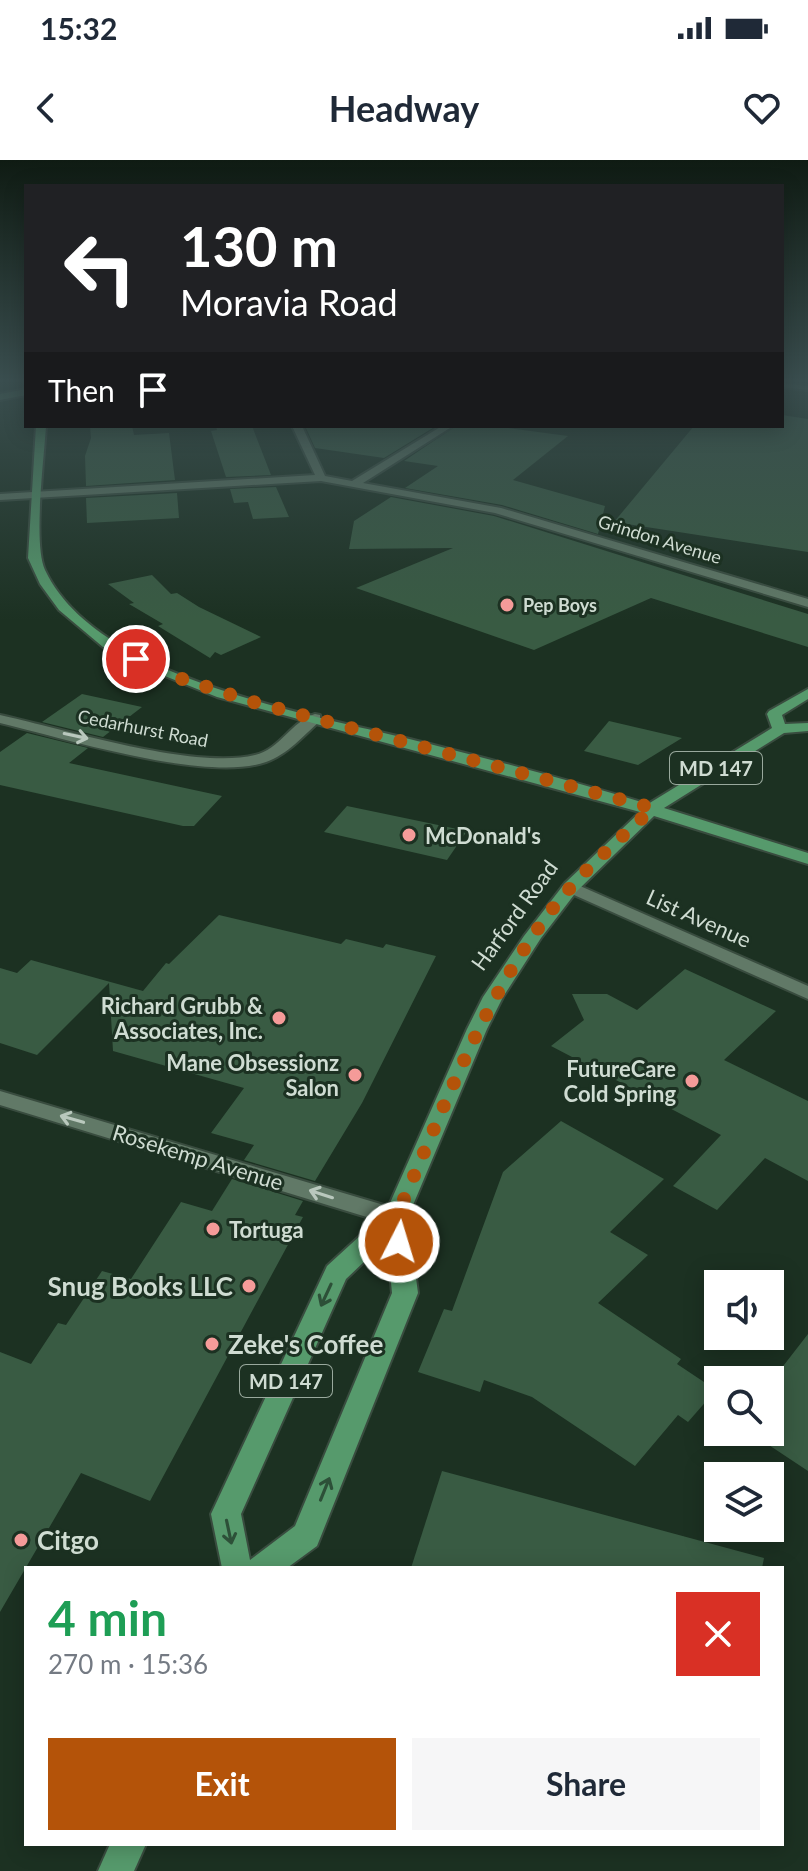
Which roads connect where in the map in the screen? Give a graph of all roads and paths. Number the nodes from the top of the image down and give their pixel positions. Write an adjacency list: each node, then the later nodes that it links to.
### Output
1 (38, 461): 6 (main road)
2 (313, 461): 4 (street)
3 (392, 461): 5 (street)
4 (321, 478): 5 (street, Grindon Avenue); 6 (street, Grindon Avenue)
5 (354, 484): 8 (street, Grindon Avenue)
6 (36, 495): 7 (street, Grindon Avenue); 10 (main road)
7 (0, 497)
8 (808, 603)
9 (808, 693): 13 (main road, MD 147)
10 (315, 718): 11 (street, Cedarhurst Road, one-way to 10); 14 (main road)
11 (0, 719)
12 (808, 727): 13 (main road, Harford Road / MD 147)
13 (780, 729): 14 (main road, Harford Road / MD 147)
14 (653, 808): 15 (main road); 16 (main road, Harford Road / MD 147)
15 (808, 859)
16 (571, 887): 17 (street, List Avenue); 19 (main road, Harford Road / MD 147)
17 (808, 993)
18 (0, 1098): 19 (street, Rosekemp Avenue, one-way to 18)
19 (396, 1217): 20 (main road, Harford Road / MD 147, one-way to 20); 21 (main road, Harford Road / MD 147, one-way to 19)
20 (237, 1566)
21 (265, 1566)
22 (127, 1846): 23 (main road)
23 (116, 1871)

